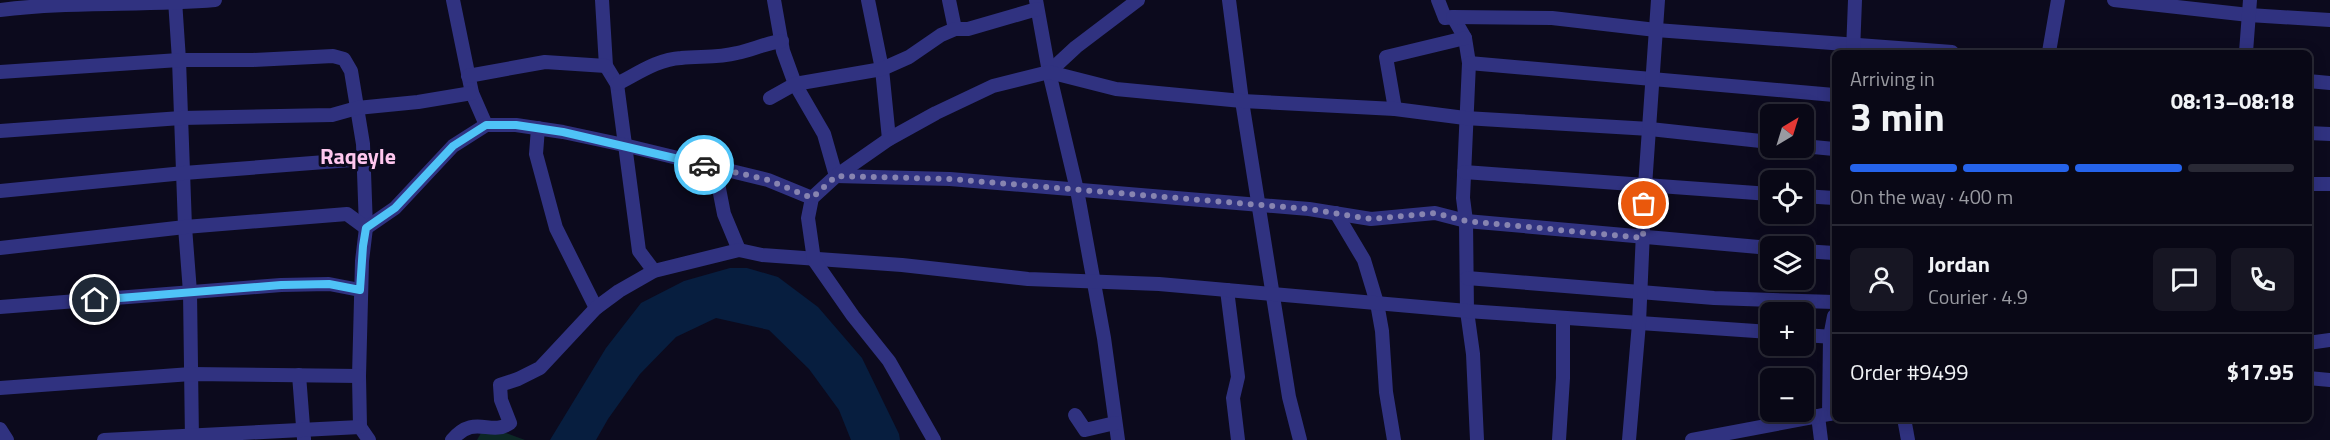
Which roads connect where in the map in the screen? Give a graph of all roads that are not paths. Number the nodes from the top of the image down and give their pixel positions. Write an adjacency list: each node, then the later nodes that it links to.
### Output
1 (215, 0): 15 (street)
2 (453, 0): 35 (street)
3 (602, 0): 31 (street)
4 (774, 0): 24 (street)
5 (868, 0): 32 (street)
6 (949, 0): 21 (street)
7 (1138, 0): 34 (street)
8 (1229, 0): 44 (street)
9 (1438, 0): 19 (street)
10 (1658, 0): 22 (street)
11 (1855, 0): 25 (street)
12 (2058, 0): 27 (street)
13 (2114, 0): 18 (street)
14 (2250, 0): 18 (street)
15 (175, 2): 17 (street); 29 (street)
16 (1036, 4): 21 (street); 34 (street)
17 (0, 10)
18 (2249, 15): 20 (street); 28 (street)
19 (1454, 17): 22 (street); 23 (street)
20 (2330, 20)
21 (955, 29): 32 (street)
22 (1656, 30): 25 (street); 36 (street)
23 (1465, 38): 30 (street); 46 (street)
24 (782, 41): 39 (street); 40 (street)
25 (1853, 49): 26 (street)
26 (1886, 50)
27 (2049, 50)
28 (2246, 50)
29 (179, 60): 33 (street); 45 (street); 47 (street)
30 (1469, 63): 36 (street); 48 (street)
31 (606, 66): 35 (street); 39 (street)
32 (882, 69): 40 (street); 55 (street)
33 (0, 72)
34 (1049, 72): 44 (street); 55 (street); 68 (street)
35 (468, 76): 41 (street)
36 (1653, 80): 42 (street); 51 (street)
37 (2312, 81): 38 (street)
38 (2330, 83)
39 (617, 84): 57 (street)
40 (795, 84): 43 (street); 64 (street)
41 (472, 93): 45 (street); 49 (street)
42 (1832, 95)
43 (770, 98)
44 (1242, 101): 46 (street); 74 (street)
45 (357, 108): 47 (street); 60 (street)
46 (1395, 109): 48 (street)
47 (181, 118): 52 (street); 63 (street)
48 (1465, 118): 51 (street); 62 (street)
49 (486, 125): 50 (street); 78 (street)
50 (538, 128): 57 (street); 97 (street)
51 (1650, 129): 56 (street); 67 (street)
52 (0, 131)
53 (2312, 133): 54 (street)
54 (2330, 134)
55 (889, 139): 64 (street)
56 (1760, 141)
57 (624, 145): 61 (street); 86 (street)
58 (1814, 147): 59 (street)
59 (1832, 149)
60 (364, 159): 63 (street); 78 (street)
61 (716, 168): 72 (street); 82 (street)
62 (1464, 172): 67 (street); 76 (street)
63 (184, 173): 69 (street); 77 (street)
64 (836, 176): 68 (street); 72 (street)
65 (2312, 184): 66 (street)
66 (2330, 184)
67 (1645, 186): 70 (street); 79 (street)
68 (1077, 190): 74 (street); 88 (street)
69 (0, 191)
70 (1760, 193)
71 (1814, 197): 73 (street)
72 (812, 198): 85 (street)
73 (1832, 198)
74 (1259, 205): 75 (street); 93 (street)
75 (1336, 213): 76 (street); 95 (street)
76 (1466, 221): 79 (street); 87 (street)
77 (185, 227): 78 (street); 81 (street); 92 (street)
78 (366, 228): 89 (street)
79 (1643, 238): 80 (street); 91 (street)
80 (1760, 247)
81 (0, 248)
82 (739, 250): 85 (street); 86 (street)
83 (1814, 252): 84 (street)
84 (1832, 254)
85 (814, 260): 88 (street); 125 (street)
86 (654, 271): 97 (street)
87 (1467, 278): 91 (street); 98 (street)
88 (1094, 283): 90 (street); 115 (street)
89 (360, 290): 92 (street); 108 (street)
90 (1227, 290): 93 (street); 127 (street)
91 (1639, 290): 94 (street); 100 (street)
92 (190, 292): 96 (street); 106 (street)
93 (1273, 294): 95 (street); 128 (street)
94 (1832, 302)
95 (1377, 303): 98 (street); 129 (street)
96 (0, 307)
97 (596, 308): 124 (street)
98 (1467, 311): 99 (street); 130 (street)
99 (1563, 318): 100 (street); 131 (street)
100 (1639, 323): 101 (street); 132 (street)
101 (1760, 331)
102 (1814, 336): 103 (street)
103 (1832, 337): 112 (street)
104 (2330, 340): 105 (street)
105 (2312, 342)
106 (191, 374): 107 (street); 111 (street); 119 (street)
107 (299, 375): 108 (street); 118 (street)
108 (359, 376): 116 (street)
109 (2312, 378): 110 (street)
110 (2330, 380)
111 (0, 388)
112 (1827, 414): 120 (street); 133 (street)
113 (1075, 415): 115 (street)
114 (1905, 422): 134 (street)
115 (1115, 423): 126 (street)
116 (360, 427): 118 (street); 123 (street)
117 (0, 429): 121 (street)
118 (304, 435): 119 (street)
119 (192, 437): 122 (street)
120 (1699, 439)
121 (7, 440)
122 (104, 440)
123 (369, 440)
124 (452, 440)
125 (934, 440)
126 (1118, 440)
127 (1238, 440)
128 (1300, 440)
129 (1394, 440)
130 (1477, 440)
131 (1559, 440)
132 (1629, 440)
133 (1821, 440)
134 (1908, 440)

